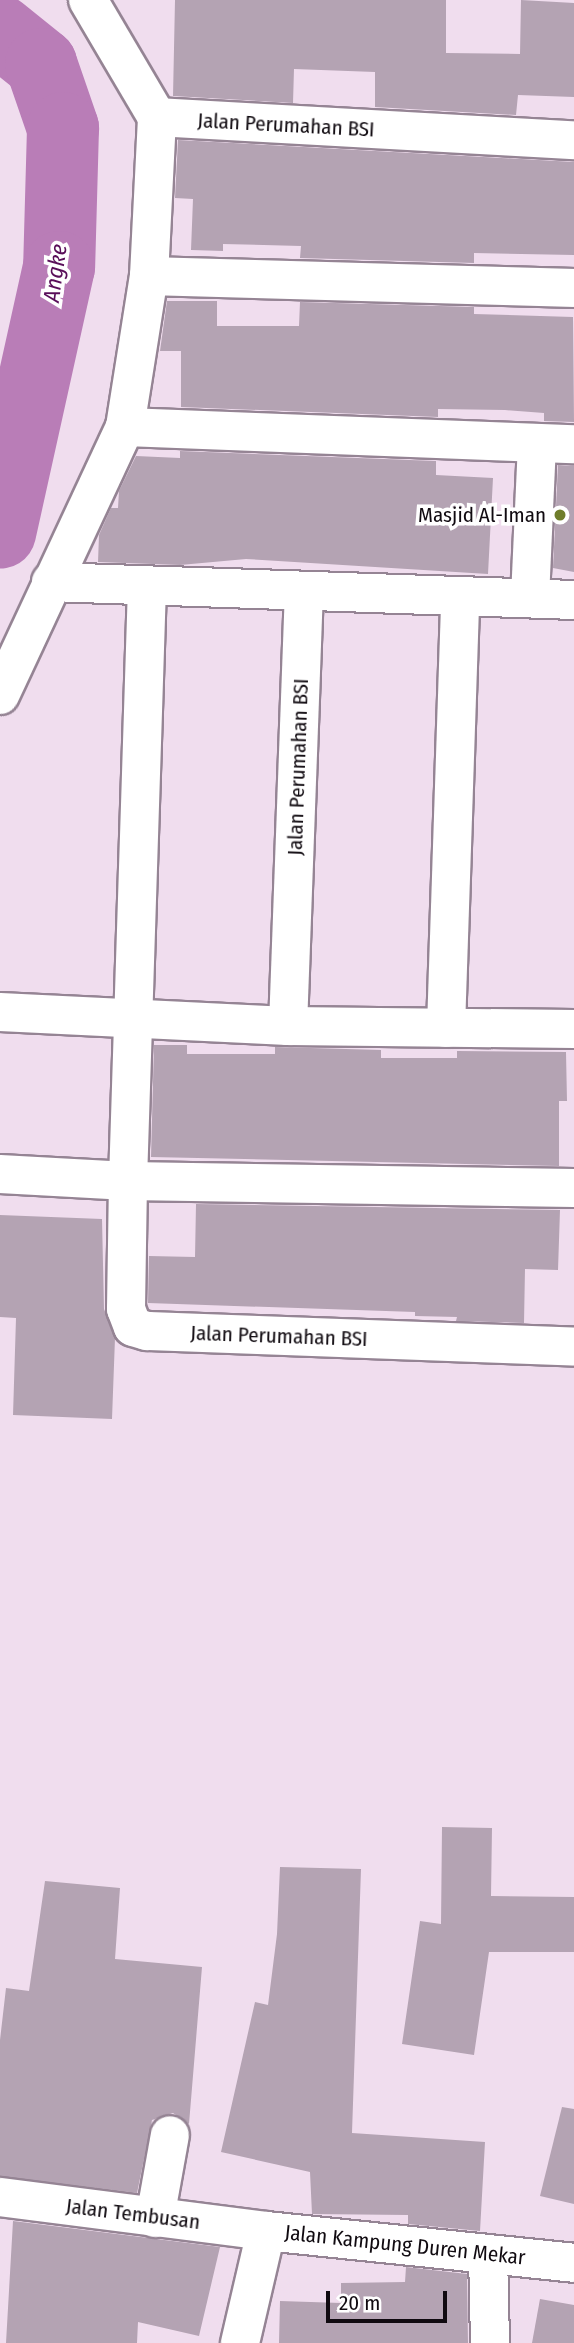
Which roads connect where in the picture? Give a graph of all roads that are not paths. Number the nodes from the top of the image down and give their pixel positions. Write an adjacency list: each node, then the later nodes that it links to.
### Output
1 (88, 0): 2 (street)
2 (157, 117): 3 (street, Jalan Perumahan BSI); 4 (street)
3 (574, 140)
4 (149, 276): 5 (street); 6 (street)
5 (574, 288)
6 (125, 427): 7 (street); 8 (street)
7 (555, 444): 12 (street)
8 (51, 582): 9 (street); 14 (street)
9 (147, 586): 10 (street); 16 (street, Jalan Perumahan BSI)
10 (304, 592): 11 (street); 17 (street, Jalan Perumahan BSI)
11 (460, 596): 12 (street); 18 (street)
12 (530, 598): 13 (street)
13 (574, 600)
14 (0, 695)
15 (0, 1012): 16 (street)
16 (131, 1016): 17 (street); 21 (street, Jalan Perumahan BSI)
17 (288, 1026): 18 (street)
18 (446, 1028): 19 (street)
19 (574, 1029)
20 (0, 1174): 21 (street)
21 (128, 1181): 22 (street); 23 (street, Jalan Perumahan BSI)
22 (574, 1188)
23 (574, 1347)
24 (170, 2135): 26 (street)
25 (0, 2197): 26 (street, Jalan Tembusan)
26 (155, 2218): 27 (street, Jalan Tembusan)
27 (267, 2231): 28 (street, Jalan Kampung Duren Mekar); 30 (street, Jalan Kampung Duren Mekar)
28 (488, 2253): 29 (street, Jalan Kampung Duren Mekar); 31 (street)
29 (574, 2263)
30 (240, 2343)
31 (490, 2343)

